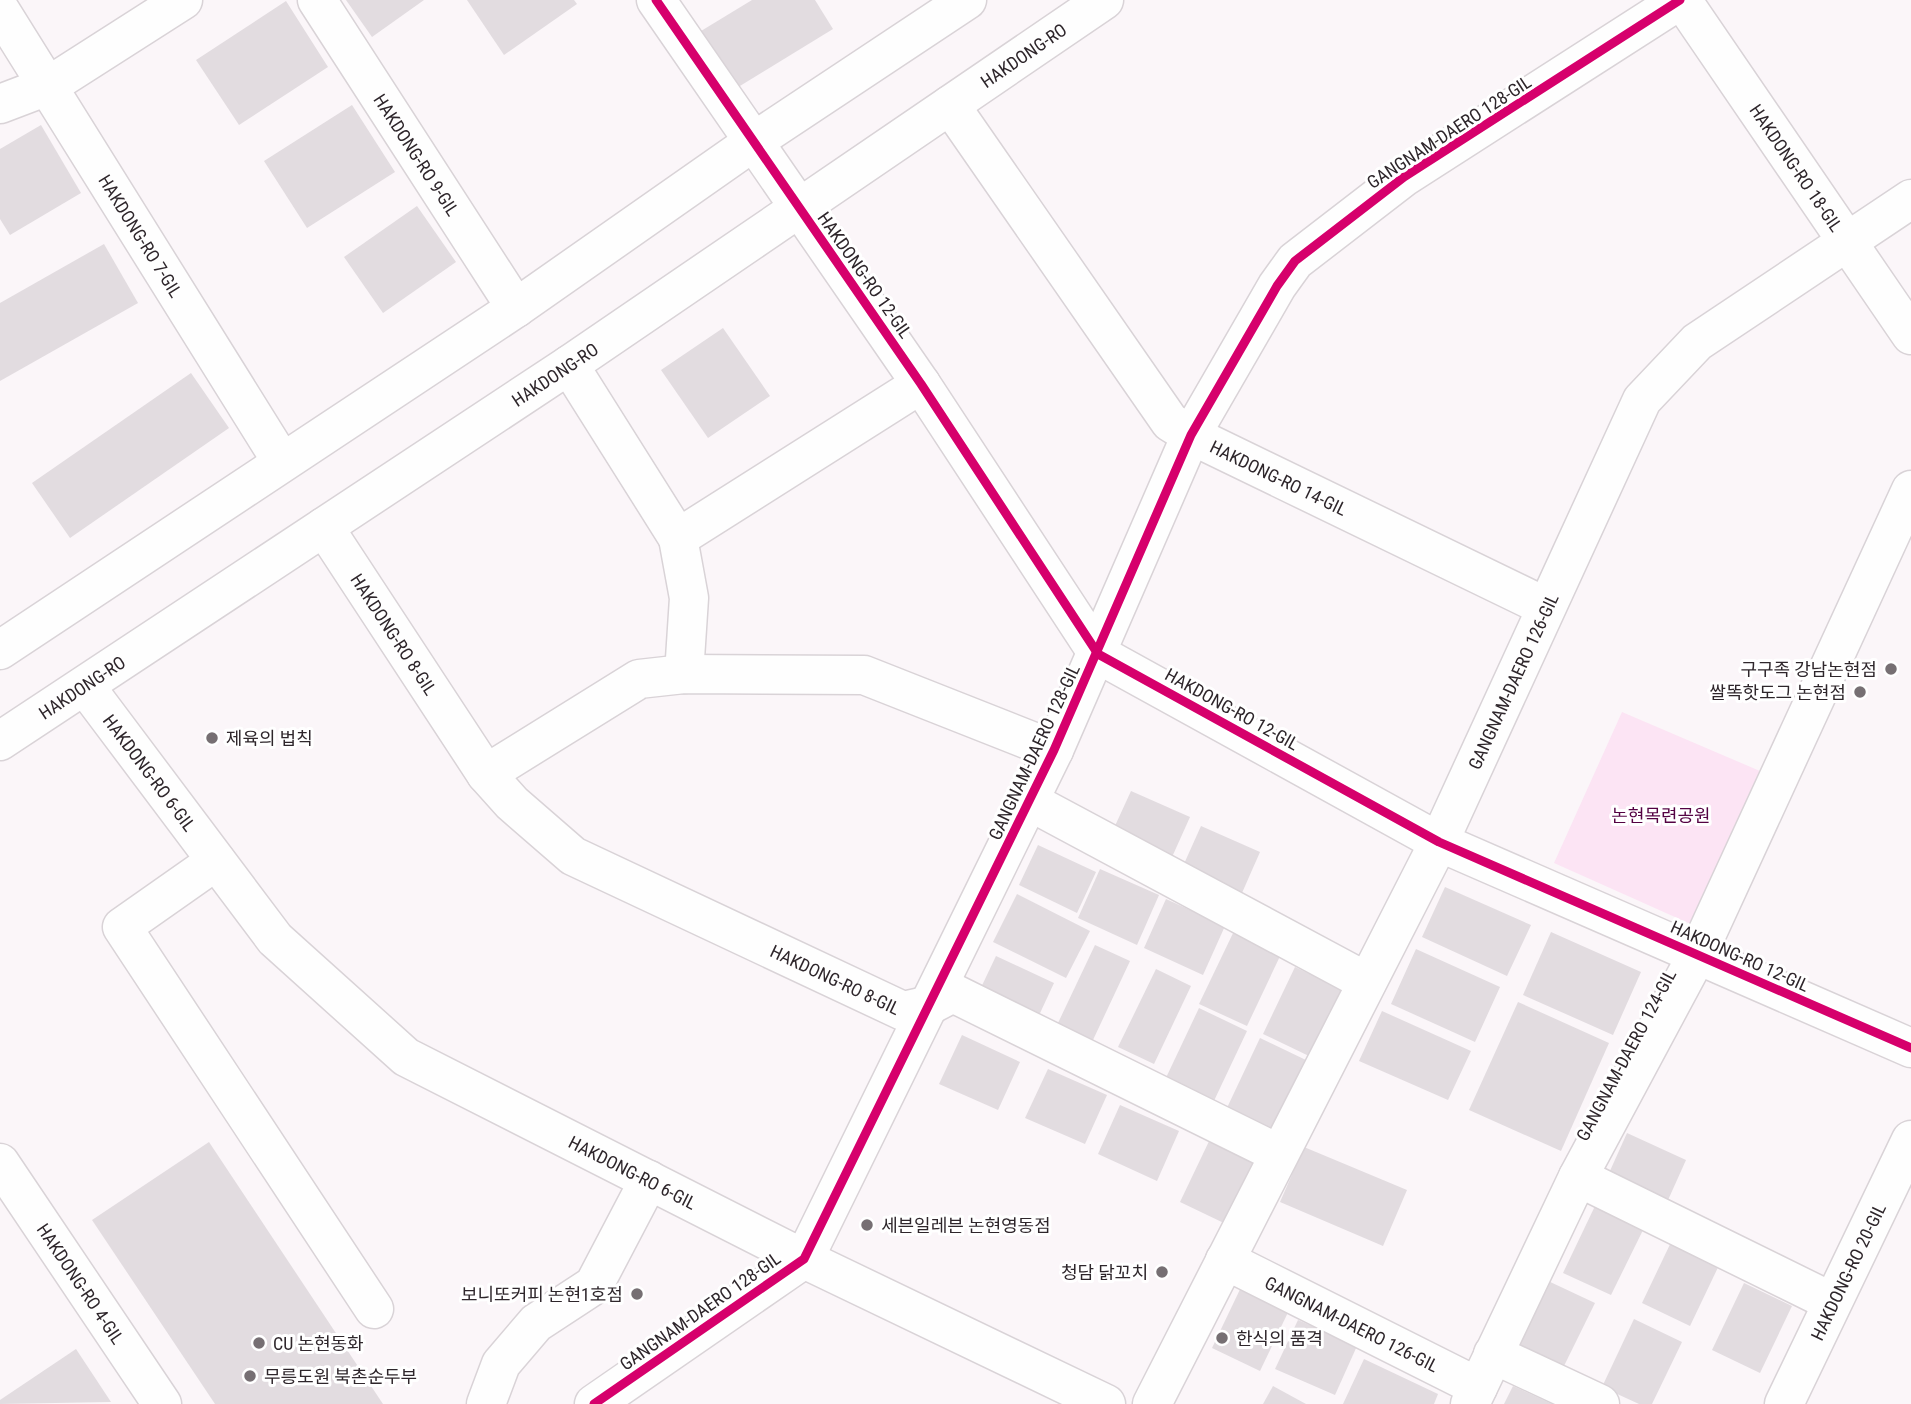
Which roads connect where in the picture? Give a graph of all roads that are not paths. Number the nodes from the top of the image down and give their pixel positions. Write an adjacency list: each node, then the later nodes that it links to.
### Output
1 (183, 0): 8 (street)
2 (317, 0): 15 (street, HAKDONG-RO 9-GIL)
3 (656, 0): 11 (street, HAKDONG-RO 12-GIL)
4 (967, 0): 11 (street)
5 (1104, 0): 10 (street, HAKDONG-RO)
6 (1681, 0): 14 (street, HAKDONG-RO 18-GIL); 19 (street, GANGNAM-DAERO 128-GIL)
7 (0, 10): 8 (street, HAKDONG-RO 7-GIL)
8 (50, 85): 9 (street); 20 (street, HAKDONG-RO 7-GIL)
9 (0, 104)
10 (950, 105): 13 (street, HAKDONG-RO); 19 (street, HAKDONG-RO 14-GIL)
11 (752, 142): 13 (street, HAKDONG-RO 12-GIL); 15 (street)
12 (1911, 199): 14 (street, GANGNAM-DAERO 126-GIL)
13 (798, 207): 17 (street, HAKDONG-RO); 18 (street, HAKDONG-RO 12-GIL)
14 (1849, 242): 16 (street, HAKDONG-RO 18-GIL); 24 (street, GANGNAM-DAERO 126-GIL)
15 (516, 308): 20 (street)
16 (1911, 335)
17 (569, 365): 22 (street, HAKDONG-RO); 23 (street)
18 (921, 384): 23 (street); 26 (street, HAKDONG-RO 12-GIL)
19 (1191, 435): 24 (street, HAKDONG-RO 14-GIL); 26 (street, GANGNAM-DAERO 128-GIL)
20 (282, 462): 25 (street)
21 (1911, 490): 35 (street, GANGNAM-DAERO 124-GIL)
22 (324, 527): 28 (street, HAKDONG-RO); 31 (street, HAKDONG-RO 8-GIL)
23 (678, 538): 27 (street)
24 (1546, 607): 33 (street, GANGNAM-DAERO 126-GIL)
25 (0, 650)
26 (1098, 654): 30 (street, GANGNAM-DAERO 128-GIL); 33 (street, HAKDONG-RO 12-GIL)
27 (684, 674): 30 (street); 31 (street)
28 (85, 686): 29 (street, HAKDONG-RO); 34 (street, HAKDONG-RO 6-GIL)
29 (0, 741)
30 (1054, 750): 32 (street, GANGNAM-DAERO 128-GIL)
31 (486, 774): 37 (street, HAKDONG-RO 8-GIL)
32 (1029, 801): 36 (street, GANGNAM-DAERO 128-GIL); 37 (street, GANGNAM-DAERO 128-GIL)
33 (1439, 842): 35 (street, HAKDONG-RO 12-GIL); 36 (street, GANGNAM-DAERO 126-GIL)
34 (216, 861): 43 (street, HAKDONG-RO 6-GIL); 47 (street)
35 (1697, 955): 38 (street, HAKDONG-RO 12-GIL); 42 (street, GANGNAM-DAERO 124-GIL)
36 (1367, 982): 40 (street, GANGNAM-DAERO 126-GIL)
37 (930, 1005): 40 (street, HAKDONG-RO 8-GIL); 44 (street, GANGNAM-DAERO 128-GIL)
38 (1911, 1048)
39 (1911, 1140): 46 (street, HAKDONG-RO 20-GIL)
40 (1279, 1154): 45 (street, GANGNAM-DAERO 126-GIL)
41 (0, 1163): 49 (street, HAKDONG-RO 4-GIL)
42 (1578, 1177): 46 (street); 48 (street, GANGNAM-DAERO 124-GIL)
43 (649, 1180): 44 (street, HAKDONG-RO 6-GIL); 50 (street)
44 (804, 1259): 51 (street, GANGNAM-DAERO 128-GIL); 52 (street, HAKDONG-RO 6-GIL)
45 (1225, 1261): 48 (street, GANGNAM-DAERO 126-GIL); 53 (street, GANGNAM-DAERO 126-GIL)
46 (1832, 1302): 55 (street, HAKDONG-RO 20-GIL)
47 (374, 1309)
48 (1480, 1382): 54 (street)
49 (162, 1404)
50 (486, 1404)
51 (594, 1404)
52 (1107, 1404)
53 (1152, 1404)
54 (1600, 1404)
55 (1784, 1404)

